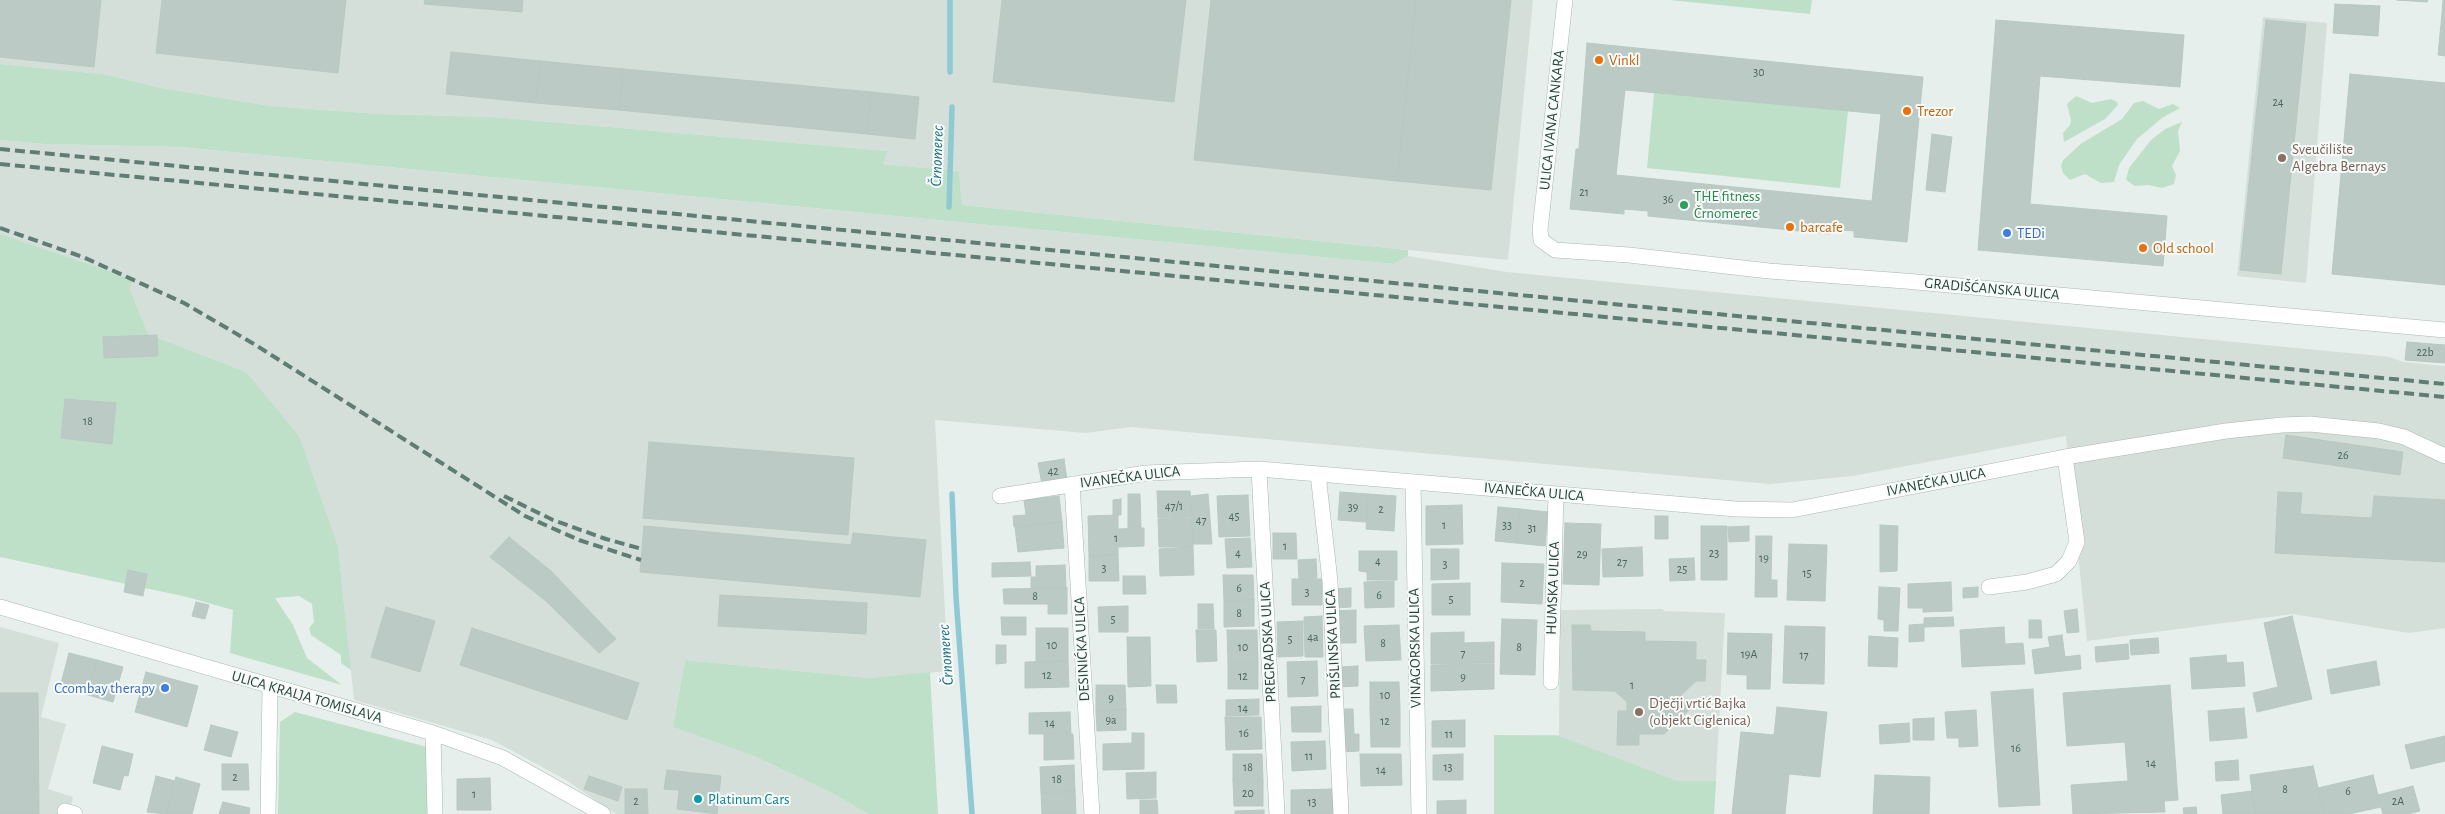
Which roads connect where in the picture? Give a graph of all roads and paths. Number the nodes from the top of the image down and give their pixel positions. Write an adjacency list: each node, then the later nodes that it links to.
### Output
1 (1565, 0): 2 (street, ULICA IVANA CANKARA)
2 (1541, 240): 3 (street, GRADIŠĆANSKA ULICA)
3 (2445, 330)
4 (2440, 453): 5 (street, IVANEČKA ULICA)
5 (2065, 457): 10 (street, IVANEČKA ULICA); 12 (street)
6 (1258, 469): 7 (street, IVANEČKA ULICA); 9 (street, IVANEČKA ULICA); 21 (street, PREGRADSKA ULICA)
7 (1318, 474): 8 (street, IVANEČKA ULICA); 22 (street, PRIŠLINSKA ULICA)
8 (1412, 482): 10 (street, IVANEČKA ULICA); 23 (street, VINAGORSKA ULICA)
9 (1072, 484): 11 (street, IVANEČKA ULICA); 20 (street, DESINIĆKA ULICA)
10 (1556, 494): 14 (street, HUMSKA ULICA)
11 (1000, 496)
12 (1989, 587)
13 (0, 608): 15 (street, ULICA KRALJA TOMISLAVA)
14 (1550, 682)
15 (270, 686): 16 (street, ULICA KRALJA TOMISLAVA); 17 (street)
16 (433, 733): 18 (street); 19 (street, ULICA KRALJA TOMISLAVA)
17 (268, 814)
18 (434, 814)
19 (603, 814)
20 (1092, 814)
21 (1277, 814)
22 (1341, 814)
23 (1419, 814)

